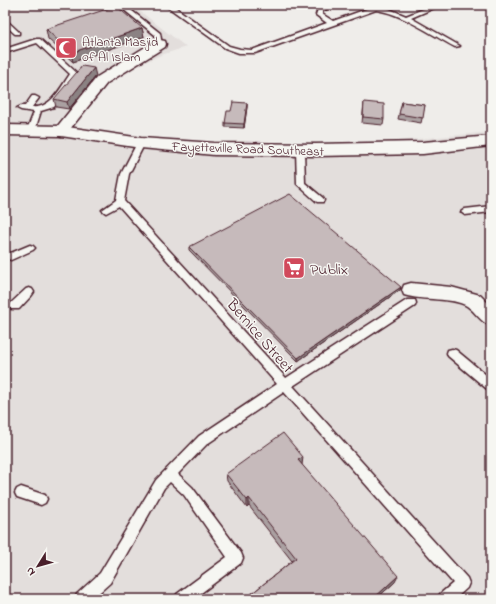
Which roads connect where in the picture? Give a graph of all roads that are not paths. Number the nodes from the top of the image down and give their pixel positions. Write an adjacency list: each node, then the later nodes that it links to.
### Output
1 (168, 5): 7 (lane)
2 (332, 5): 7 (lane)
3 (438, 5): 5 (lane)
4 (125, 8): 9 (lane)
5 (406, 18): 7 (lane); 10 (lane)
6 (5, 21): 8 (lane)
7 (333, 24)
8 (17, 33)
9 (160, 44): 16 (street)
10 (457, 46)
11 (5, 51): 13 (lane)
12 (35, 98): 13 (lane)
13 (38, 110): 14 (lane)
14 (31, 130): 15 (street, Fayetteville Road Southeast); 16 (street, Fayetteville Road Southeast)
15 (5, 131)
16 (61, 131): 18 (street, Fayetteville Road Southeast)
17 (491, 141): 19 (street, Fayetteville Road Southeast)
18 (141, 143): 19 (street, Fayetteville Road Southeast); 21 (lane)
19 (300, 150): 20 (lane)
20 (320, 200)
21 (120, 202): 23 (lane); 32 (lane, Bernice Street)
22 (491, 209): 24 (lane)
23 (106, 210)
24 (465, 212)
25 (30, 248): 26 (lane)
26 (8, 255)
27 (29, 292): 29 (lane)
28 (411, 297): 30 (street); 32 (lane)
29 (15, 306)
30 (491, 318)
31 (452, 353): 33 (lane)
32 (285, 385): 34 (lane, Bernice Street); 39 (lane)
33 (491, 386)
34 (170, 474): 37 (lane, Bernice Street); 38 (lane)
35 (21, 493): 36 (lane)
36 (41, 500)
37 (82, 599)
38 (182, 599)
39 (444, 599)

